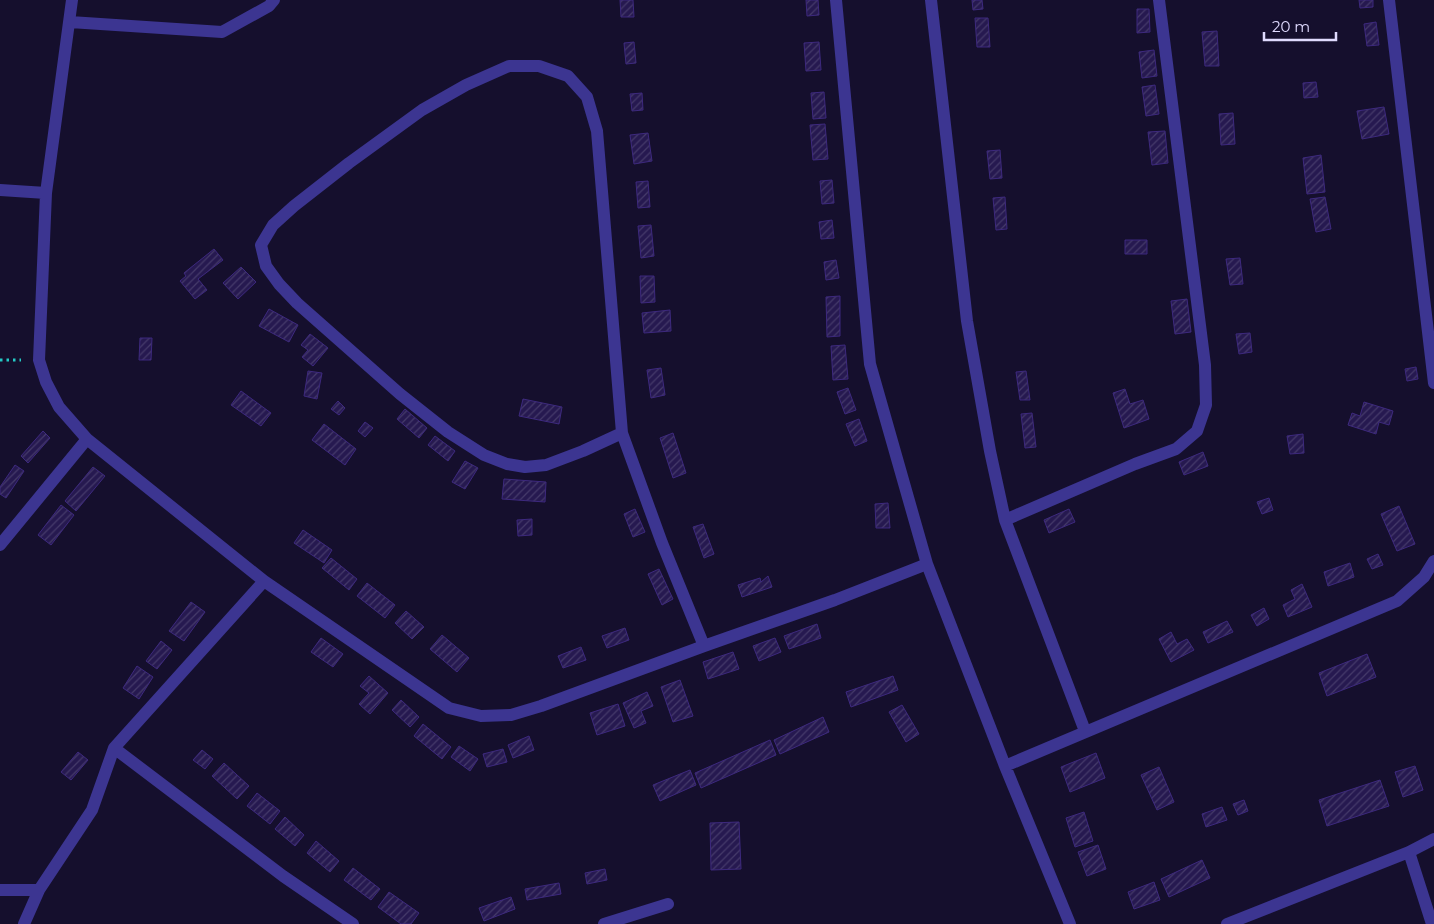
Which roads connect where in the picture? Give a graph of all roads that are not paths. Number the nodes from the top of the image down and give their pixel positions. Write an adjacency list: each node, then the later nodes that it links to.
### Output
1 (72, 0): 7 (street)
2 (274, 0): 7 (street)
3 (836, 0): 16 (street)
4 (930, 0): 13 (street)
5 (1159, 0): 13 (street)
6 (1389, 0): 10 (street)
7 (70, 22): 9 (street)
8 (0, 190): 9 (street)
9 (46, 193): 12 (street)
10 (1434, 382)
11 (622, 434): 11 (street); 18 (street)
12 (87, 439): 14 (street); 17 (street)
13 (1005, 520): 19 (street)
14 (0, 545)
15 (1434, 561): 19 (street)
16 (927, 564): 18 (street); 21 (street)
17 (264, 581): 18 (street); 20 (street)
18 (704, 646)
19 (1085, 731): 21 (street)
20 (114, 748): 25 (street); 28 (street)
21 (1005, 766): 30 (street)
22 (1434, 839): 23 (street)
23 (1409, 852): 31 (street); 32 (street)
24 (0, 890): 25 (street)
25 (39, 890): 27 (street)
26 (668, 904): 29 (street)
27 (24, 924)
28 (353, 924)
29 (604, 924)
30 (1070, 924)
31 (1227, 924)
32 (1432, 924)

